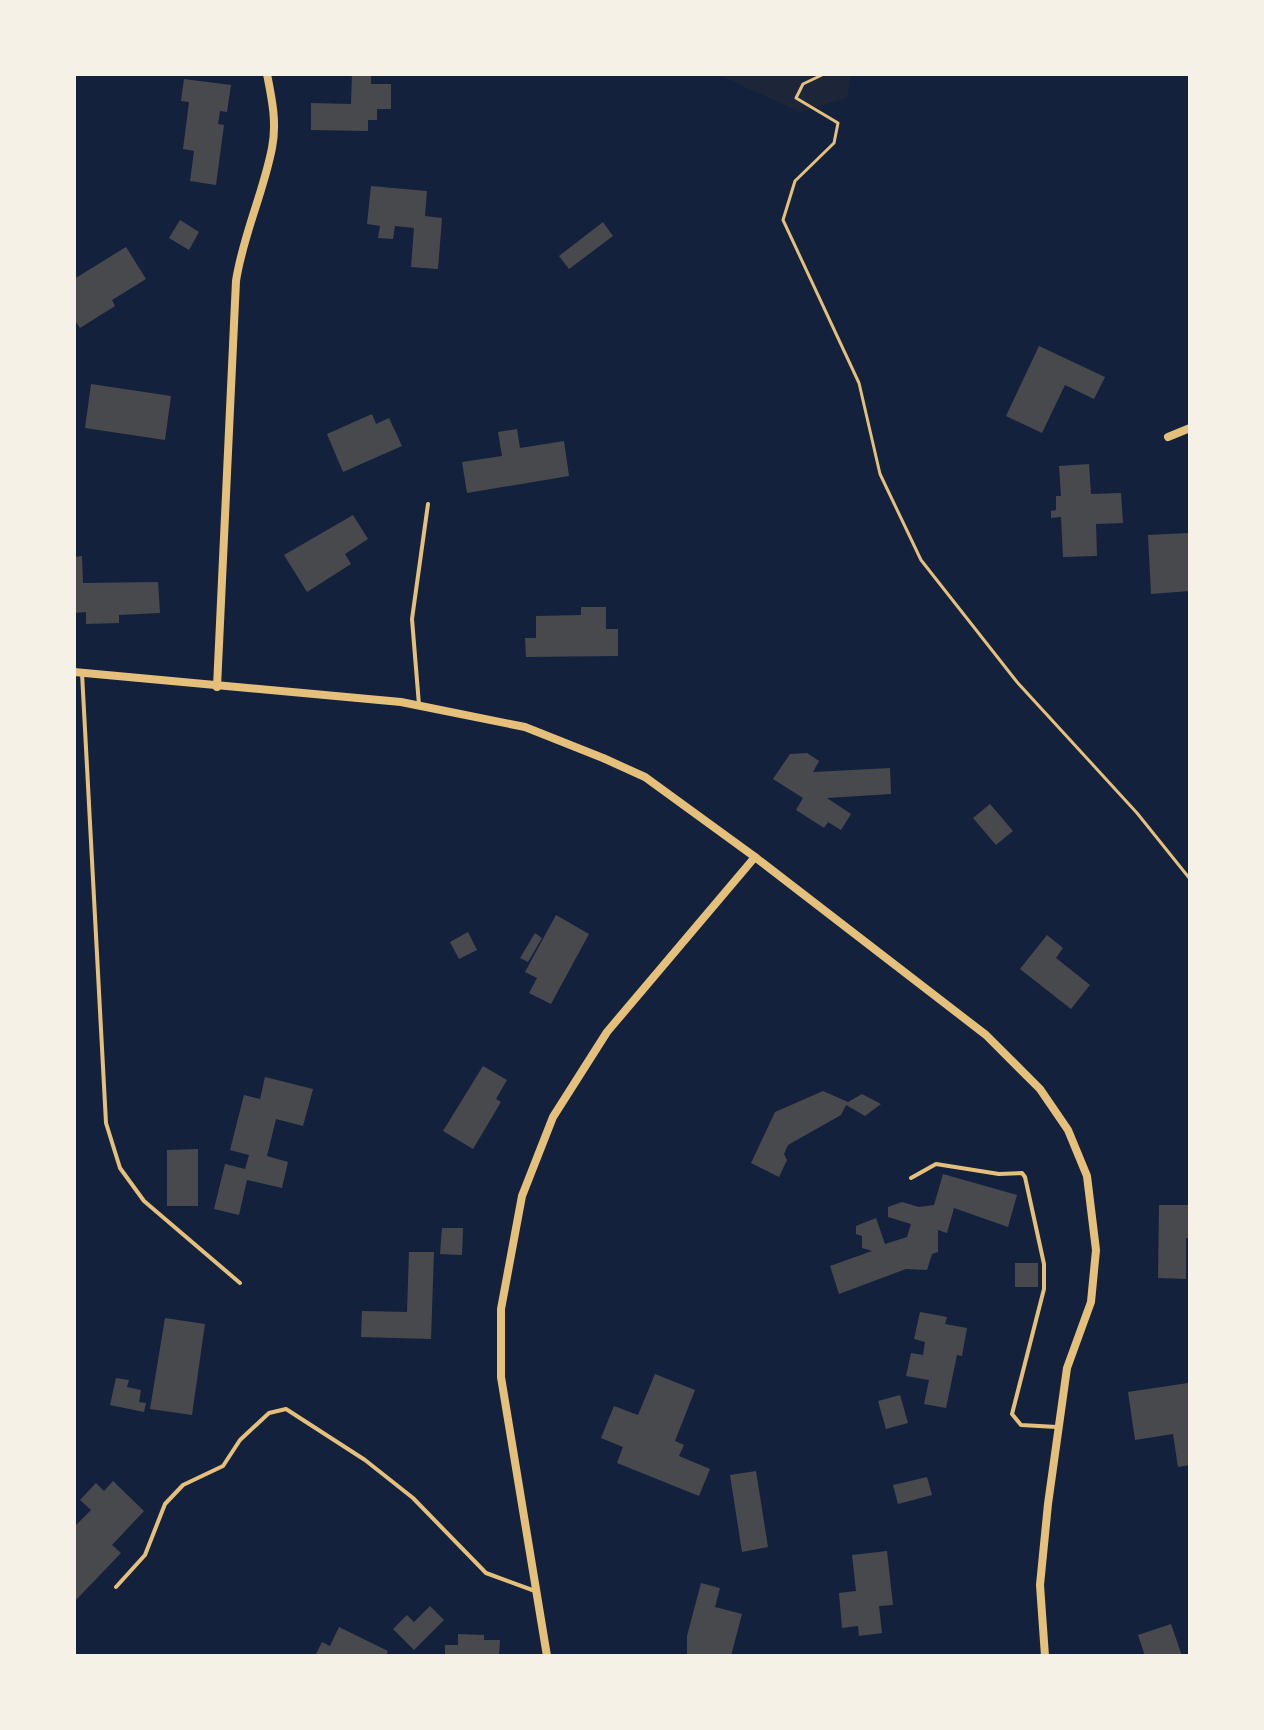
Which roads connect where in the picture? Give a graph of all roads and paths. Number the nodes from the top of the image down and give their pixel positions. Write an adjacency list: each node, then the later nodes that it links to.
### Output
1 (267, 74): 7 (street)
2 (824, 74): 10 (path)
3 (1190, 428): 4 (street)
4 (1168, 437)
5 (428, 504): 8 (lane)
6 (78, 672): 7 (street); 12 (lane)
7 (217, 687): 8 (street)
8 (419, 705): 9 (street)
9 (755, 857): 13 (street); 15 (street)
10 (1190, 879)
11 (911, 1178): 13 (lane)
12 (240, 1283)
13 (1060, 1427): 17 (street)
14 (116, 1587): 15 (lane)
15 (535, 1591): 16 (street)
16 (547, 1656)
17 (1045, 1656)

